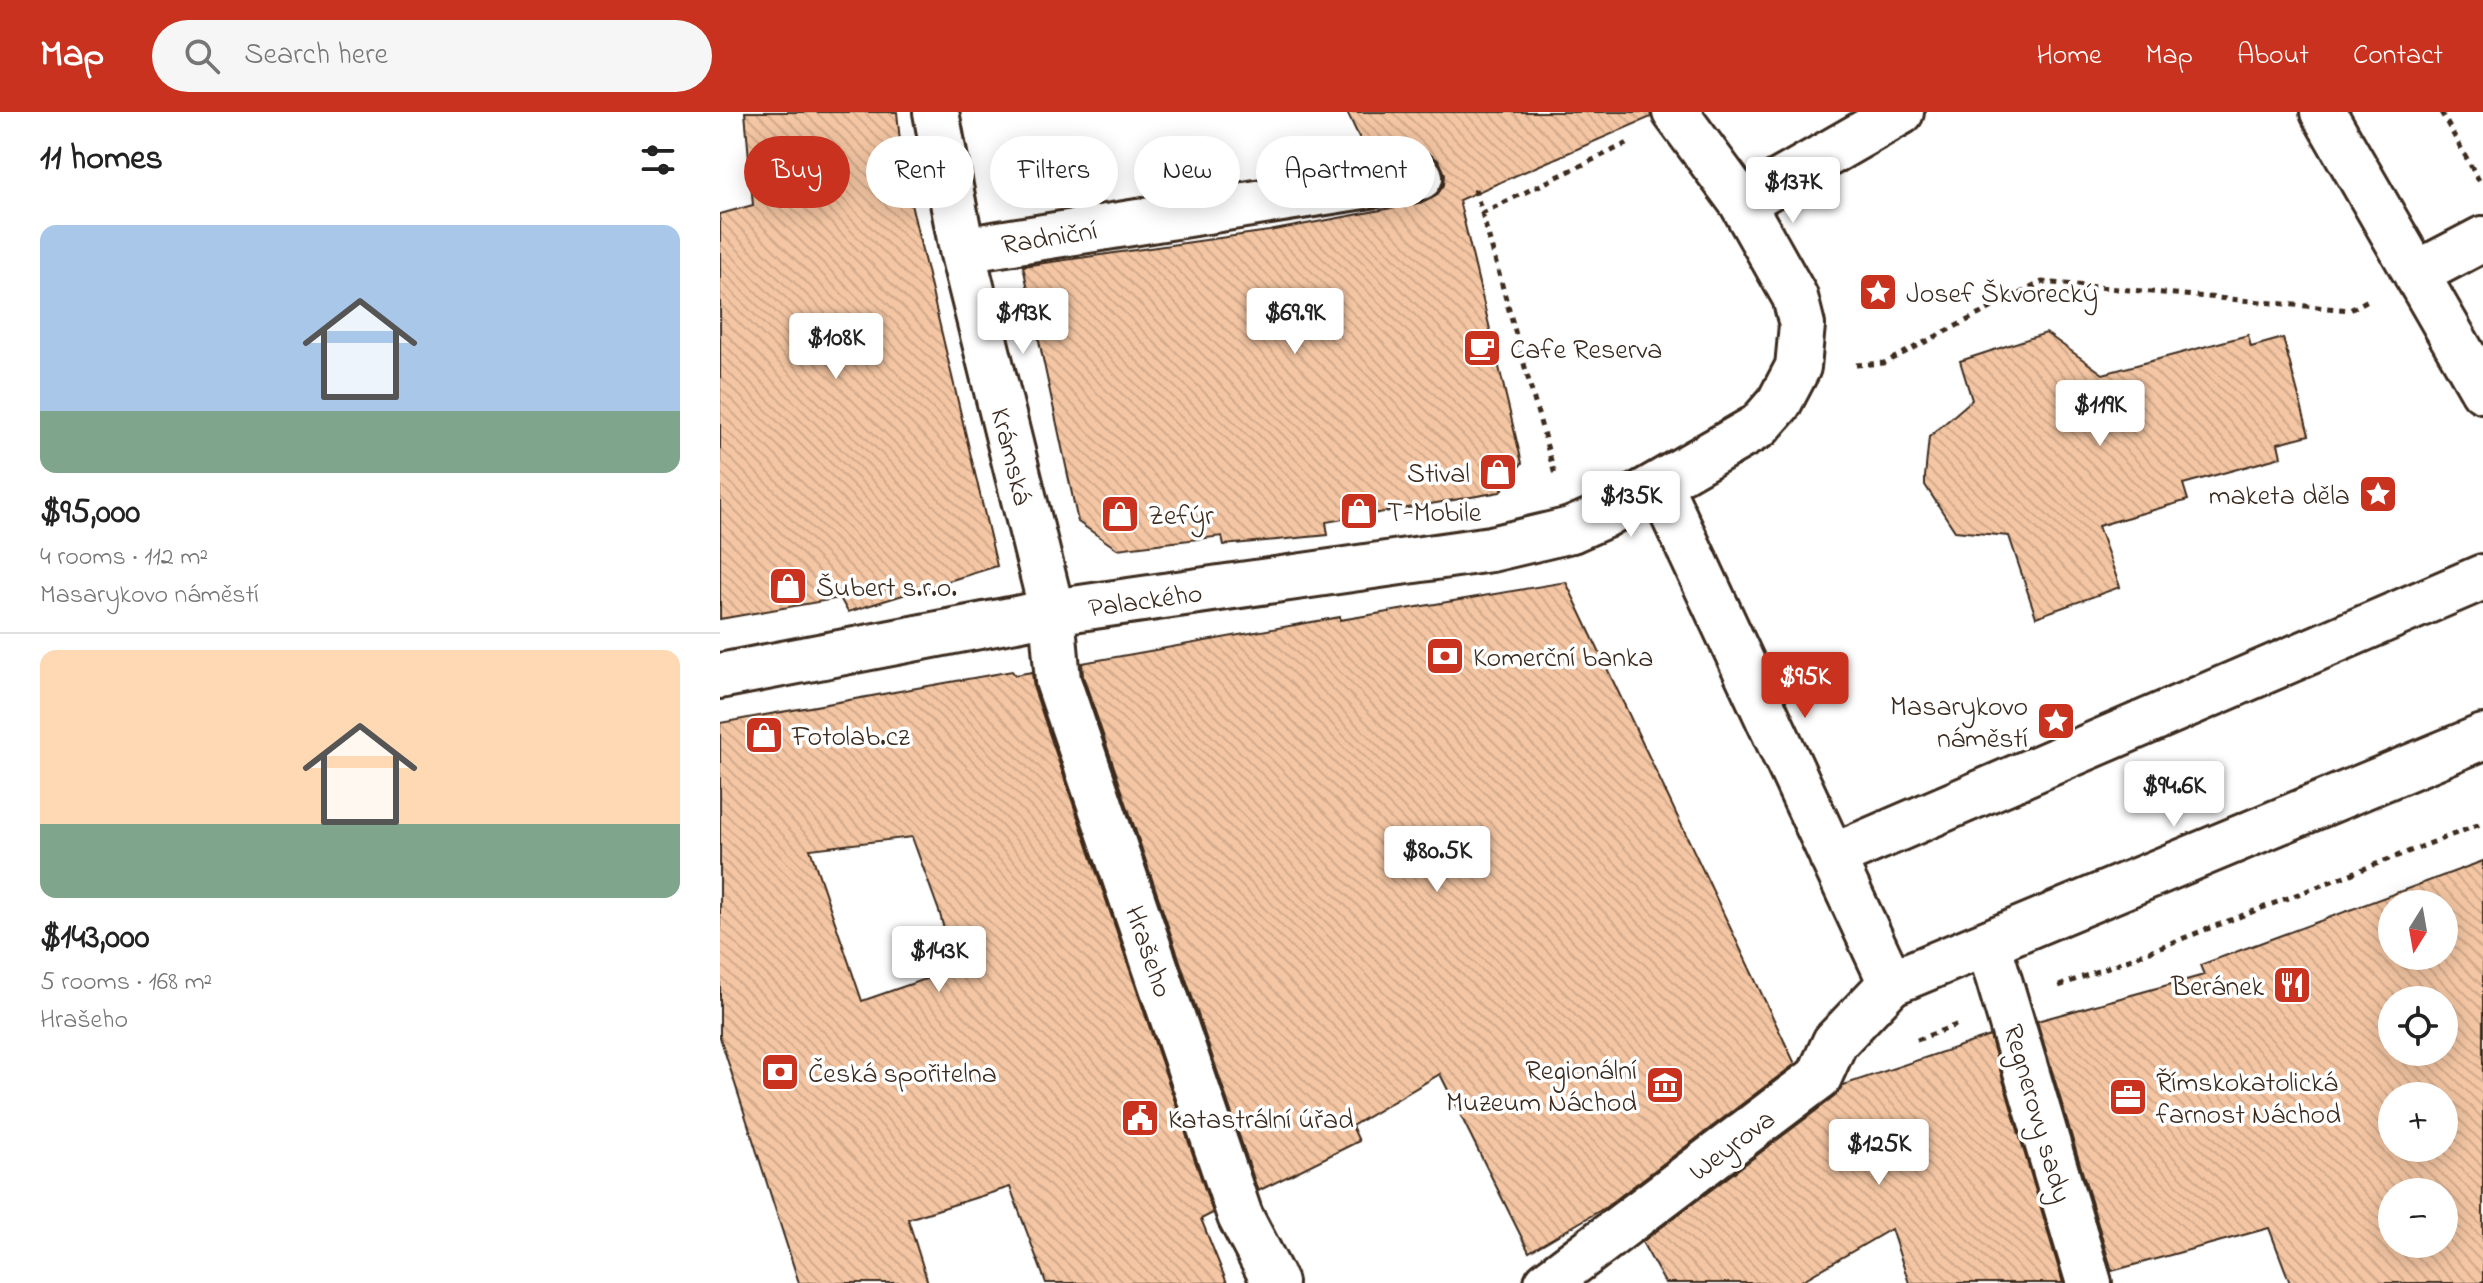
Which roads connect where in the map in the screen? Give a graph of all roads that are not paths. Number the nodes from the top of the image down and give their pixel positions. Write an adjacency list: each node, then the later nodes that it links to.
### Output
1 (936, 112): 8 (street, Krámská)
2 (1901, 112): 6 (street)
3 (2323, 112): 9 (street)
4 (1677, 115): 6 (street)
5 (1256, 203): 8 (street, Radniční)
6 (1742, 203): 11 (street)
7 (2483, 239): 9 (street)
8 (962, 250): 13 (street, Krámská)
9 (2416, 274): 10 (street)
10 (2483, 390)
11 (1659, 484): 13 (street, Palackého); 16 (street)
12 (2483, 577): 16 (street)
13 (1052, 612): 14 (street, Palackého); 19 (street, Hrašeho)
14 (720, 676)
15 (2483, 737): 17 (street)
16 (1832, 857): 18 (street)
17 (1988, 943): 18 (street); 21 (street, Regnerovy sady)
18 (1891, 983): 20 (street, Weyrova)
19 (1275, 1283)
20 (1547, 1283)
21 (2089, 1283)

